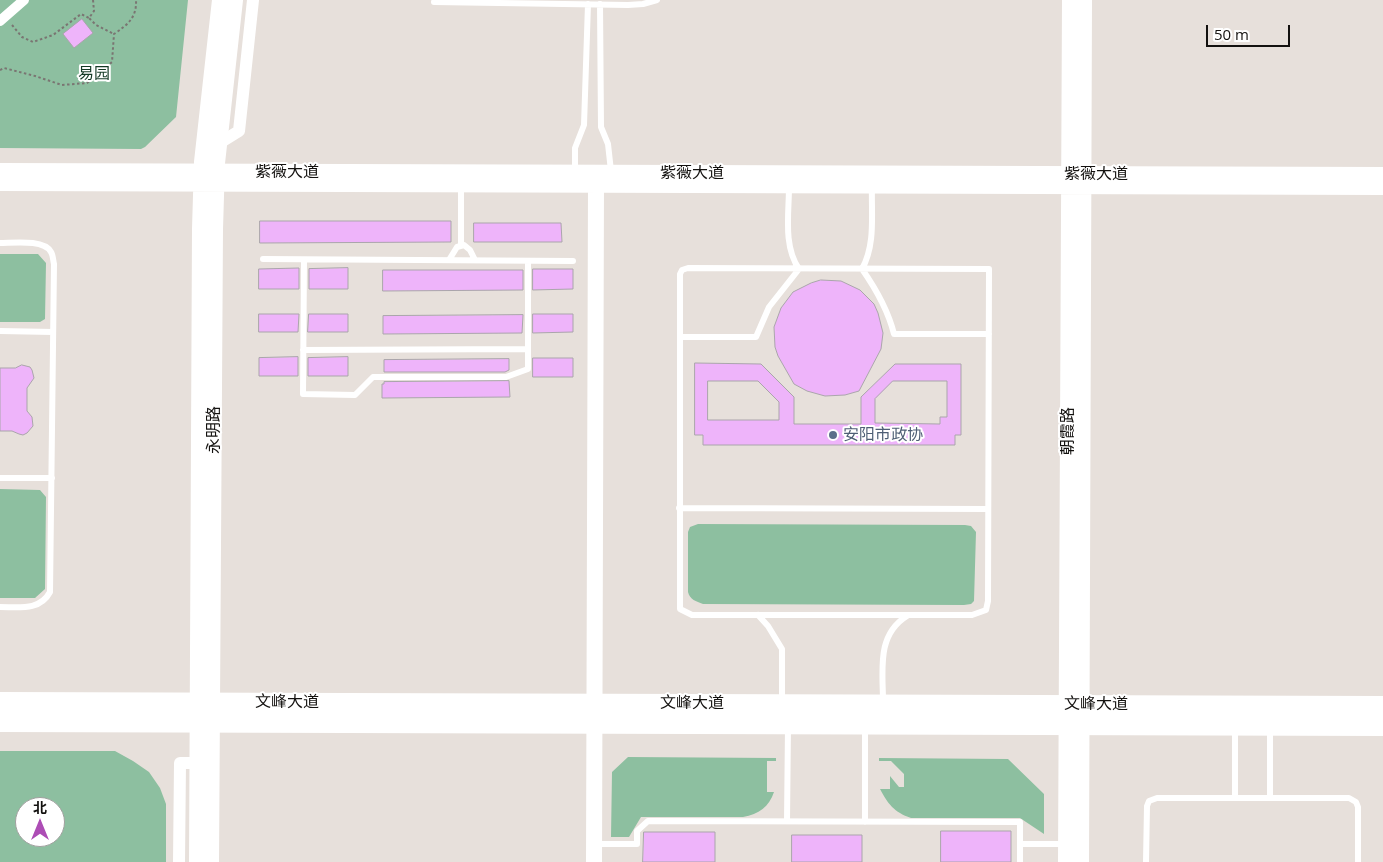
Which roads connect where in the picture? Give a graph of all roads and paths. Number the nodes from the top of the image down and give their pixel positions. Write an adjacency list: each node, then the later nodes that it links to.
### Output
1 (24, 0): 15 (street)
2 (94, 0): 14 (path)
3 (136, 0): 16 (path)
4 (220, 0): 23 (street, 永明路)
5 (235, 0): 18 (street, 永明路)
6 (253, 0): 18 (street)
7 (657, 0): 13 (lane)
8 (1070, 0): 24 (street, 朝霞路)
9 (1084, 0): 24 (street, 朝霞路)
10 (519, 1): 11 (lane); 12 (lane)
11 (434, 2)
12 (588, 4): 13 (lane); 20 (lane)
13 (600, 4): 21 (lane)
14 (89, 18): 15 (path); 16 (path)
15 (3, 19)
16 (114, 34): 17 (path)
17 (0, 70)
18 (218, 144): 23 (street, 永明路)
19 (0, 171): 23 (street, 紫薇大道)
20 (575, 172): 21 (street, 紫薇大道); 23 (street, 紫薇大道)
21 (611, 172): 24 (street, 紫薇大道)
22 (1383, 175): 24 (street, 紫薇大道)
23 (209, 178): 25 (street, 紫薇大道); 26 (street, 紫薇大道); 55 (street, 永明路)
24 (1076, 180): 29 (street, 紫薇大道); 30 (street, 紫薇大道); 59 (street, 朝霞路)
25 (0, 183)
26 (461, 184): 27 (street, 紫薇大道); 32 (lane)
27 (596, 185): 28 (street, 紫薇大道); 56 (street)
28 (789, 185): 29 (street, 紫薇大道); 39 (lane)
29 (872, 186): 40 (lane)
30 (1383, 188)
31 (0, 242): 42 (lane)
32 (461, 246): 35 (lane); 36 (lane)
33 (263, 260): 34 (lane)
34 (304, 260): 35 (lane); 46 (lane)
35 (449, 260): 36 (lane)
36 (475, 260): 37 (lane)
37 (528, 261): 38 (lane); 45 (lane)
38 (573, 261)
39 (799, 269): 40 (lane); 44 (lane); 44 (lane)
40 (862, 269): 43 (lane); 43 (lane)
41 (0, 331): 42 (lane)
42 (53, 332): 48 (lane)
43 (988, 334): 50 (lane)
44 (680, 337): 49 (lane)
45 (528, 349): 46 (lane); 46 (lane)
46 (303, 350)
47 (0, 478): 48 (lane)
48 (52, 478): 51 (lane)
49 (679, 508): 50 (lane); 52 (lane)
50 (988, 509): 53 (lane)
51 (0, 607)
52 (758, 615): 53 (lane); 57 (lane)
53 (908, 615): 58 (lane)
54 (0, 702): 55 (main road, 文峰大道)
55 (205, 702): 56 (main road, 文峰大道); 62 (street, 永明路)
56 (594, 702): 57 (main road, 文峰大道); 63 (street)
57 (782, 703): 58 (main road, 文峰大道)
58 (883, 704): 59 (main road, 文峰大道)
59 (1074, 704): 60 (main road, 文峰大道); 66 (street, 朝霞路)
60 (1383, 706)
61 (0, 722): 62 (main road, 文峰大道)
62 (205, 723): 63 (main road, 文峰大道); 70 (street, 永明路); 80 (street, 永明路)
63 (594, 724): 64 (main road, 文峰大道); 75 (street)
64 (788, 724): 65 (main road, 文峰大道); 73 (lane)
65 (866, 724): 66 (main road, 文峰大道); 74 (lane)
66 (1074, 725): 67 (main road, 文峰大道); 77 (street, 朝霞路); 84 (street, 朝霞路)
67 (1235, 726): 68 (main road, 文峰大道); 71 (lane)
68 (1270, 726): 69 (main road, 文峰大道); 72 (lane)
69 (1383, 726)
70 (197, 763): 78 (street); 79 (street, 永明路)
71 (1235, 798): 72 (lane); 85 (lane)
72 (1270, 798): 86 (lane)
73 (787, 821): 74 (lane); 75 (lane)
74 (865, 822): 76 (lane)
75 (594, 844): 81 (street)
76 (1020, 844): 77 (lane); 82 (lane)
77 (1066, 844): 83 (street, 朝霞路)
78 (179, 862)
79 (197, 862)
80 (212, 862)
81 (594, 862)
82 (1020, 862)
83 (1066, 862)
84 (1081, 862)
85 (1146, 862)
86 (1358, 862)

